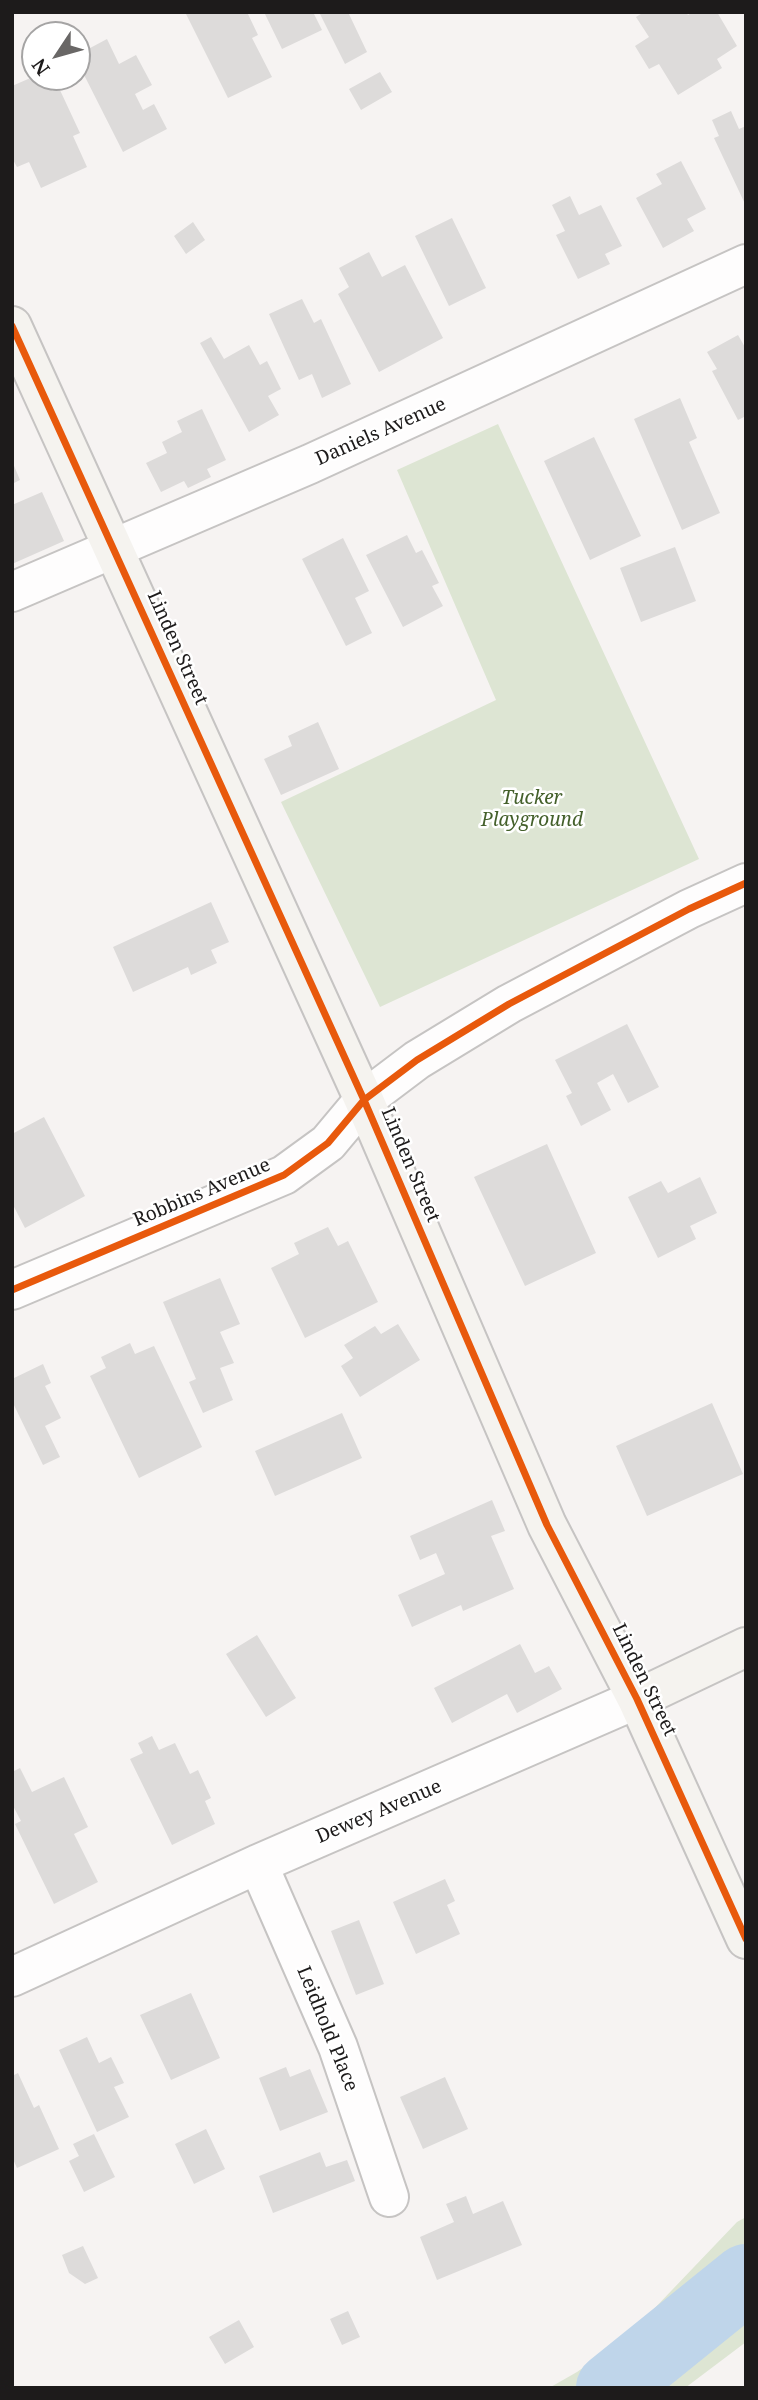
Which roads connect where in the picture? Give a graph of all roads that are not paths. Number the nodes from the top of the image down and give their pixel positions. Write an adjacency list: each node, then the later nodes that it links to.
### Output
1 (746, 264): 3 (street, Daniels Avenue)
2 (12, 326): 3 (street, Linden Street)
3 (115, 548): 4 (street, Daniels Avenue); 6 (street, Linden Street)
4 (12, 592)
5 (746, 883): 6 (street, Robbins Avenue)
6 (365, 1100): 7 (street, Robbins Avenue); 9 (street, Linden Street)
7 (12, 1290)
8 (746, 1647): 9 (street, Dewey Avenue)
9 (637, 1699): 10 (street, Dewey Avenue); 11 (street, Linden Street)
10 (258, 1864): 12 (street, Dewey Avenue); 13 (street, Leidhold Place)
11 (746, 1939)
12 (12, 1977)
13 (389, 2197)

